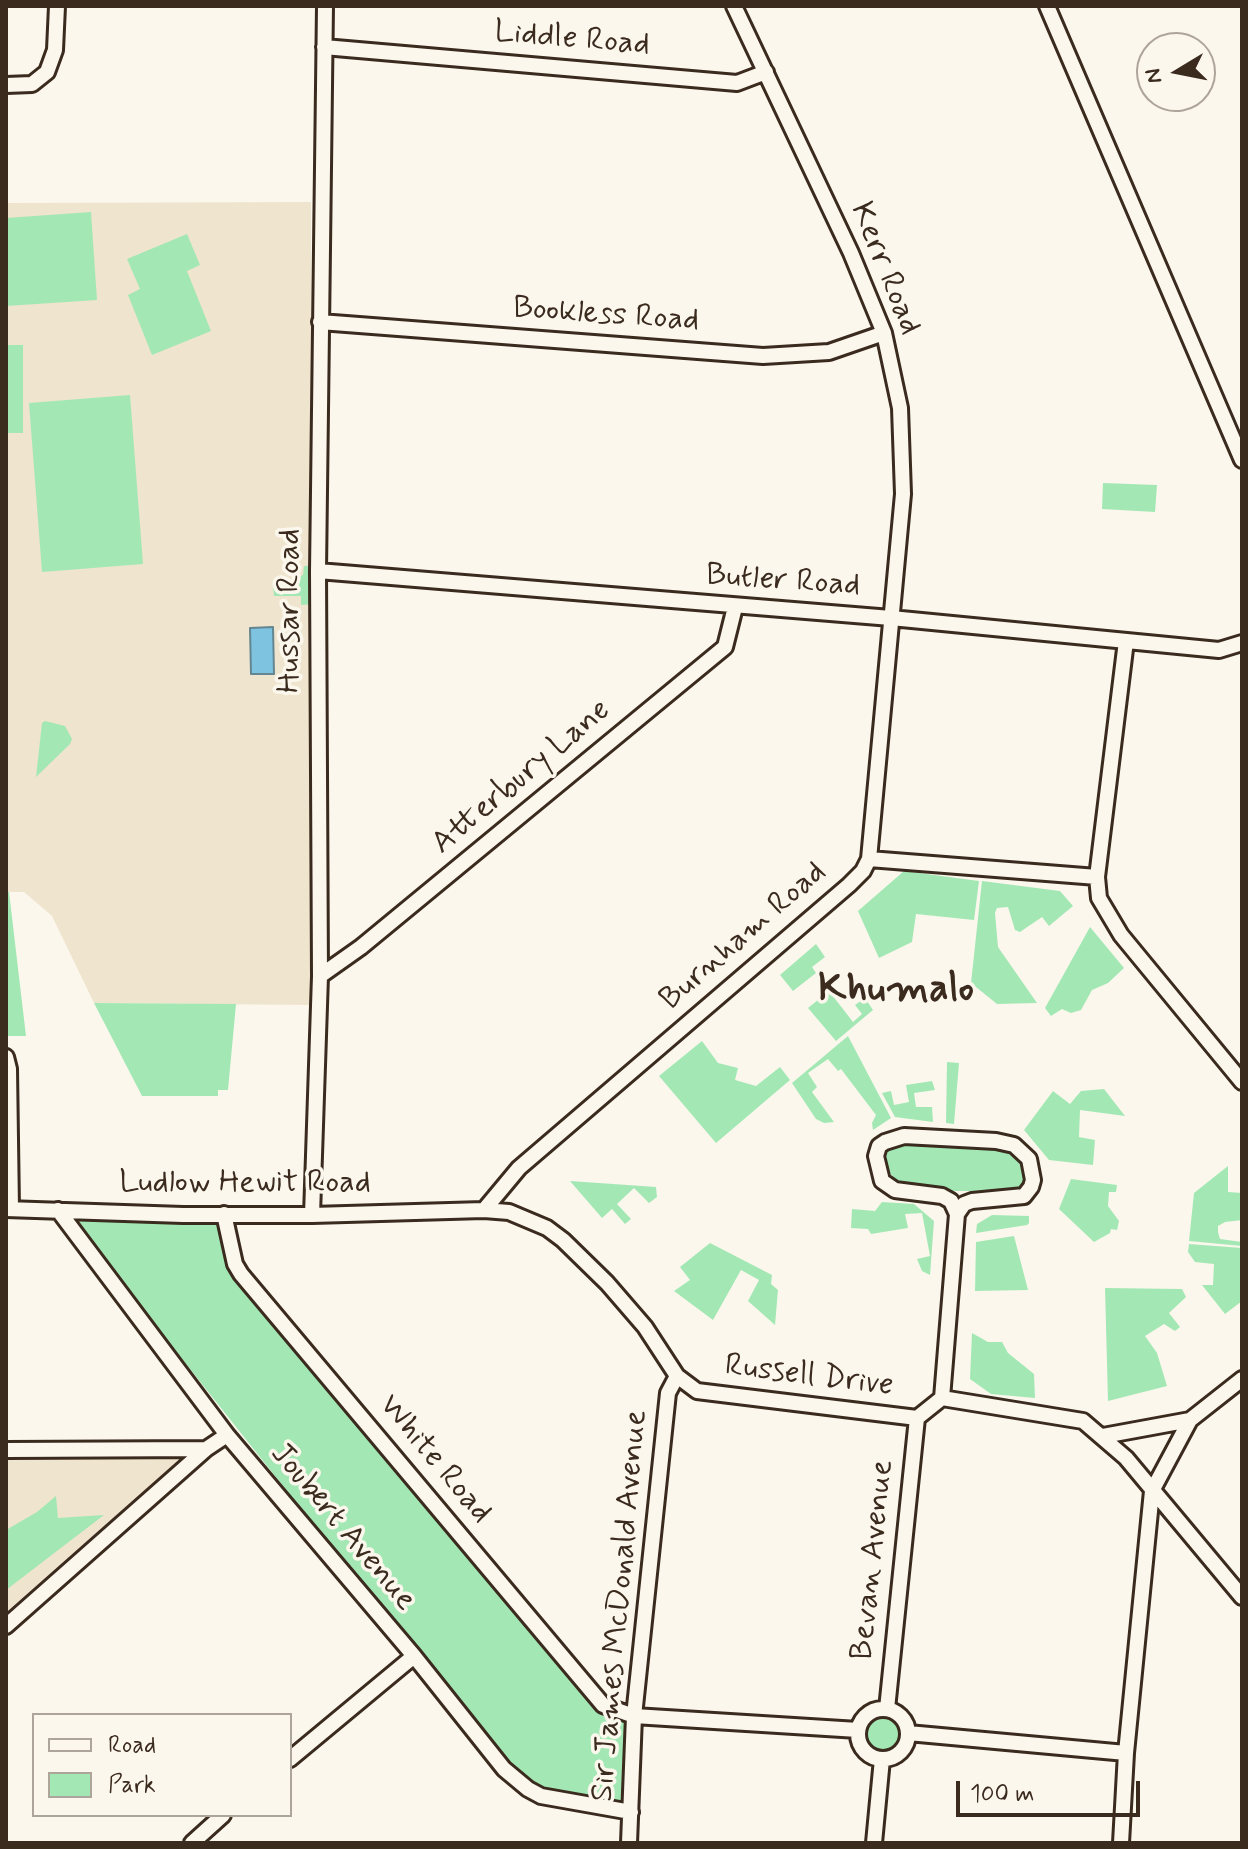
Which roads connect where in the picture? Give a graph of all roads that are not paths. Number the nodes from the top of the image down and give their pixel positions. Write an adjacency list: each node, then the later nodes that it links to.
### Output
1 (57, 6): 7 (street)
2 (325, 6): 5 (street, Hussar Road)
3 (734, 6): 6 (street, Kerr Road)
4 (1047, 6): 10 (street)
5 (324, 47): 6 (street, Liddle Road); 8 (street, Hussar Road)
6 (766, 72): 9 (street, Kerr Road)
7 (6, 85)
8 (320, 322): 9 (street, Bookless Road); 11 (street, Hussar Road)
9 (884, 333): 13 (street, Kerr Road)
10 (1242, 460)
11 (318, 571): 12 (street, Butler Road); 18 (street, Hussar Road)
12 (735, 607): 13 (street, Butler Road); 18 (street, Atterbury Lane)
13 (891, 618): 14 (street, Butler Road); 16 (street, Kerr Road)
14 (1126, 641): 15 (street, Butler Road); 17 (street)
15 (1242, 643)
16 (869, 859): 17 (street, Burnham Road); 23 (street, Burnham Road)
17 (1097, 877): 20 (street)
18 (320, 976): 26 (street, Hussar Road)
19 (6, 1057): 21 (street)
20 (1242, 1082)
21 (8, 1209): 22 (street, Ludlow Hewit Road)
22 (58, 1210): 24 (street, Ludlow Hewit Road); 33 (street, Joubert Avenue)
23 (484, 1210): 26 (street, Ludlow Hewit Road); 27 (street, Russell Drive)
24 (224, 1214): 26 (street, Ludlow Hewit Road); 41 (street, White Road)
25 (957, 1214): 25 (street); 29 (street)
26 (312, 1215)
27 (677, 1376): 30 (street, Russell Drive); 41 (street, Sir James McDonald Avenue)
28 (1242, 1379): 31 (street)
29 (942, 1398): 30 (street, Russell Drive); 32 (street)
30 (917, 1418): 40 (street, Bevan Avenue)
31 (1190, 1420): 32 (street); 36 (street)
32 (1100, 1433): 36 (street)
33 (227, 1435): 34 (street); 39 (street, Joubert Avenue)
34 (206, 1449): 35 (street); 38 (street)
35 (6, 1450)
36 (1152, 1491): 37 (street); 44 (street)
37 (1242, 1597)
38 (6, 1626)
39 (414, 1656): 45 (street); 47 (street, Joubert Avenue)
40 (887, 1709): 42 (street); 43 (street)
41 (634, 1716): 42 (street); 47 (street, Sir James McDonald Avenue)
42 (858, 1730): 46 (street)
43 (908, 1733): 44 (street); 46 (street)
44 (1126, 1753): 53 (street)
45 (292, 1757)
46 (882, 1759): 52 (street)
47 (631, 1812): 51 (street, Sir James McDonald Avenue)
48 (222, 1817): 49 (street)
49 (209, 1837): 50 (street)
50 (192, 1843)
51 (629, 1843)
52 (874, 1843)
53 (1121, 1843)

